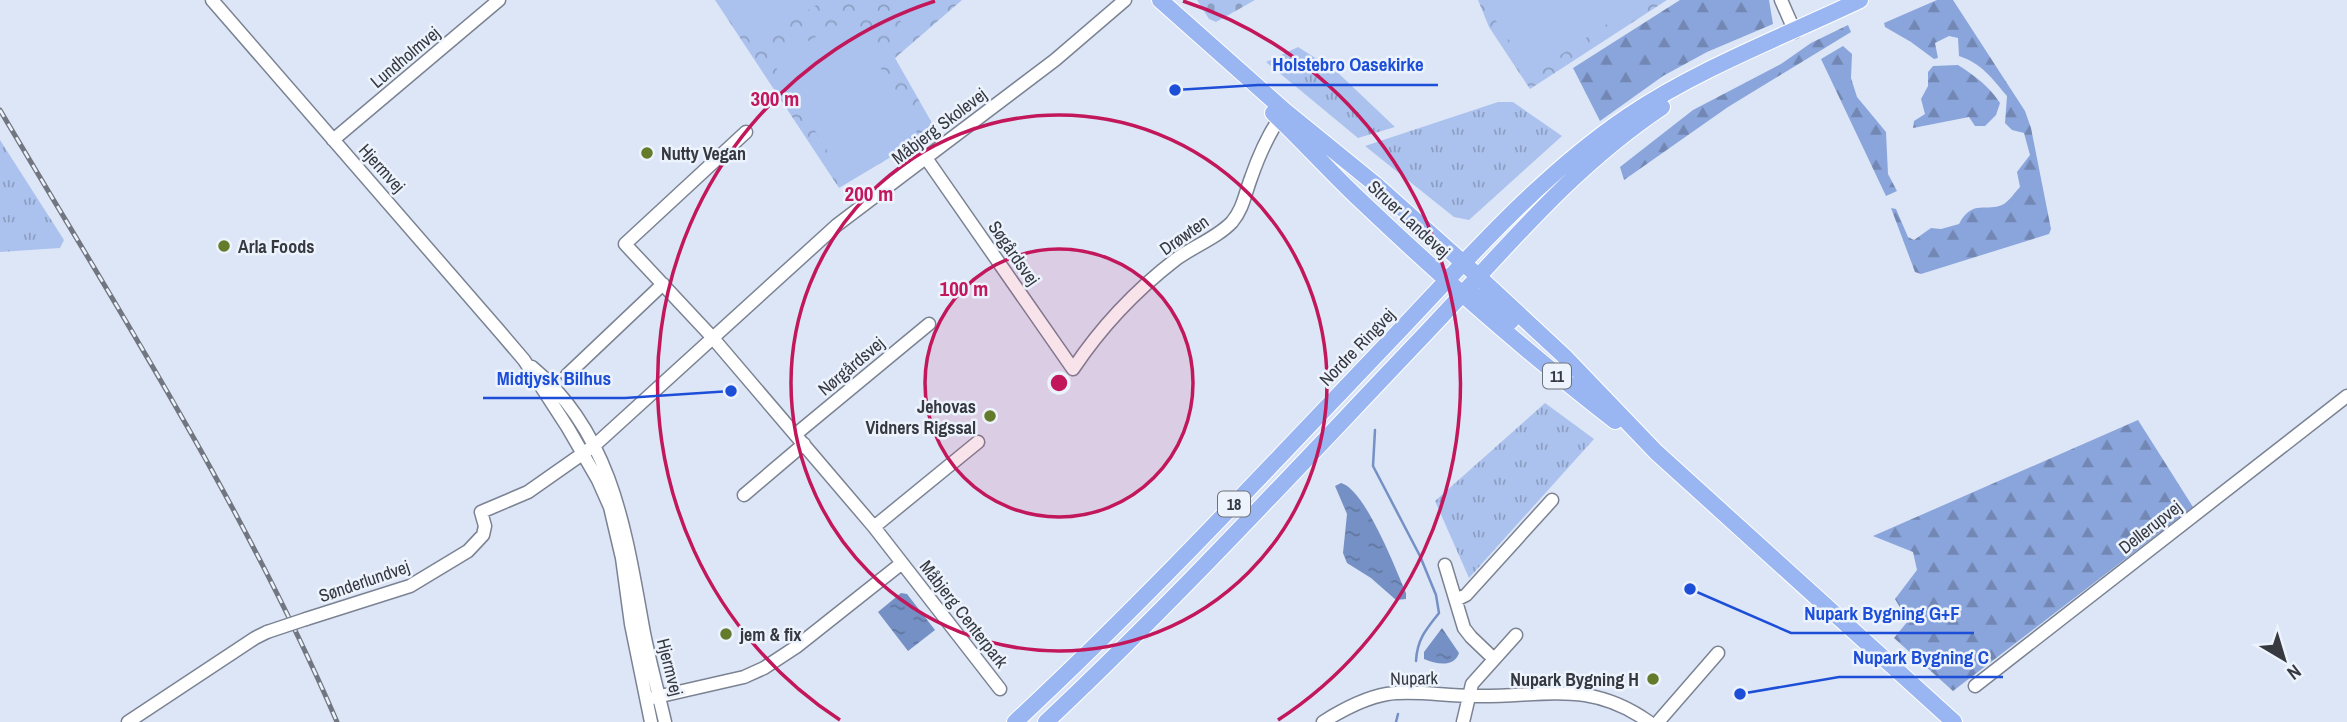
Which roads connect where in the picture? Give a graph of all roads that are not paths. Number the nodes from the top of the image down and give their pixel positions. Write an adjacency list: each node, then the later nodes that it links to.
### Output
1 (212, 0): 12 (street, Hjermvej)
2 (499, 0): 12 (street, Lundholmvej)
3 (1125, 0): 13 (street, Måbjerg Skolevej)
4 (1149, 0): 10 (main road, Struer Landevej / 11)
5 (1160, 0): 10 (main road, Struer Landevej / 11)
6 (1781, 0): 8 (street)
7 (1860, 0): 8 (main road, Nordre Ringvej)
8 (1795, 32): 9 (main road, Nordre Ringvej)
9 (1763, 46): 14 (main road, Nordre Ringvej); 14 (main road, Nordre Ringvej)
10 (1282, 115): 14 (main road, Struer Landevej / 11); 14 (main road, Struer Landevej / 11); 19 (street, Drøwten)
11 (746, 132): 15 (street)
12 (333, 140): 18 (street, Hjermvej)
13 (926, 158): 17 (street, Måbjerg Skolevej); 19 (street, Søgårdsvej)
14 (1461, 283): 26 (main road, Struer Landevej / 11); 26 (main road, Struer Landevej / 11); 45 (main road, Nordre Ringvej / 18); 46 (main road, Nordre Ringvej / 18)
15 (663, 284): 17 (street); 20 (street)
16 (929, 324): 22 (street, Nørgårdsvej)
17 (712, 337): 22 (street); 25 (street, Måbjerg Skolevej)
18 (524, 360): 25 (street, Hjermvej); 27 (street, Hjermvej)
19 (1073, 369)
20 (566, 375)
21 (2347, 396): 37 (street, Dellerupvej)
22 (796, 434): 24 (street)
23 (978, 442): 30 (street)
24 (804, 444): 28 (street); 30 (street)
25 (595, 446): 27 (street, Måbjerg Skolevej); 39 (street, Hjermvej)
26 (1656, 452): 51 (main road, Struer Landevej / 11)
27 (584, 454): 41 (street, Hjermvej); 42 (street, Sønderlundvej, bridge)
28 (744, 495)
29 (1552, 500): 33 (street)
30 (874, 527): 31 (street)
31 (902, 563): 38 (street, Måbjerg Centerpark); 39 (street, Måbjerg Centerpark)
32 (1445, 565): 33 (street)
33 (1456, 600): 36 (street)
34 (1516, 635): 36 (street)
35 (1718, 653): 50 (street)
36 (1494, 659): 40 (street)
37 (1975, 686)
38 (1000, 689)
39 (659, 696): 41 (street, Måbjerg Centerpark); 44 (street, Hjermvej)
40 (1468, 696): 47 (street, Nupark); 48 (street); 49 (street, Nupark)
41 (645, 700): 43 (street, Hjermvej)
42 (128, 722)
43 (651, 722)
44 (665, 722)
45 (1015, 722)
46 (1046, 722)
47 (1323, 722)
48 (1463, 722)
49 (1648, 722)
50 (1658, 722)
51 (1954, 722)

